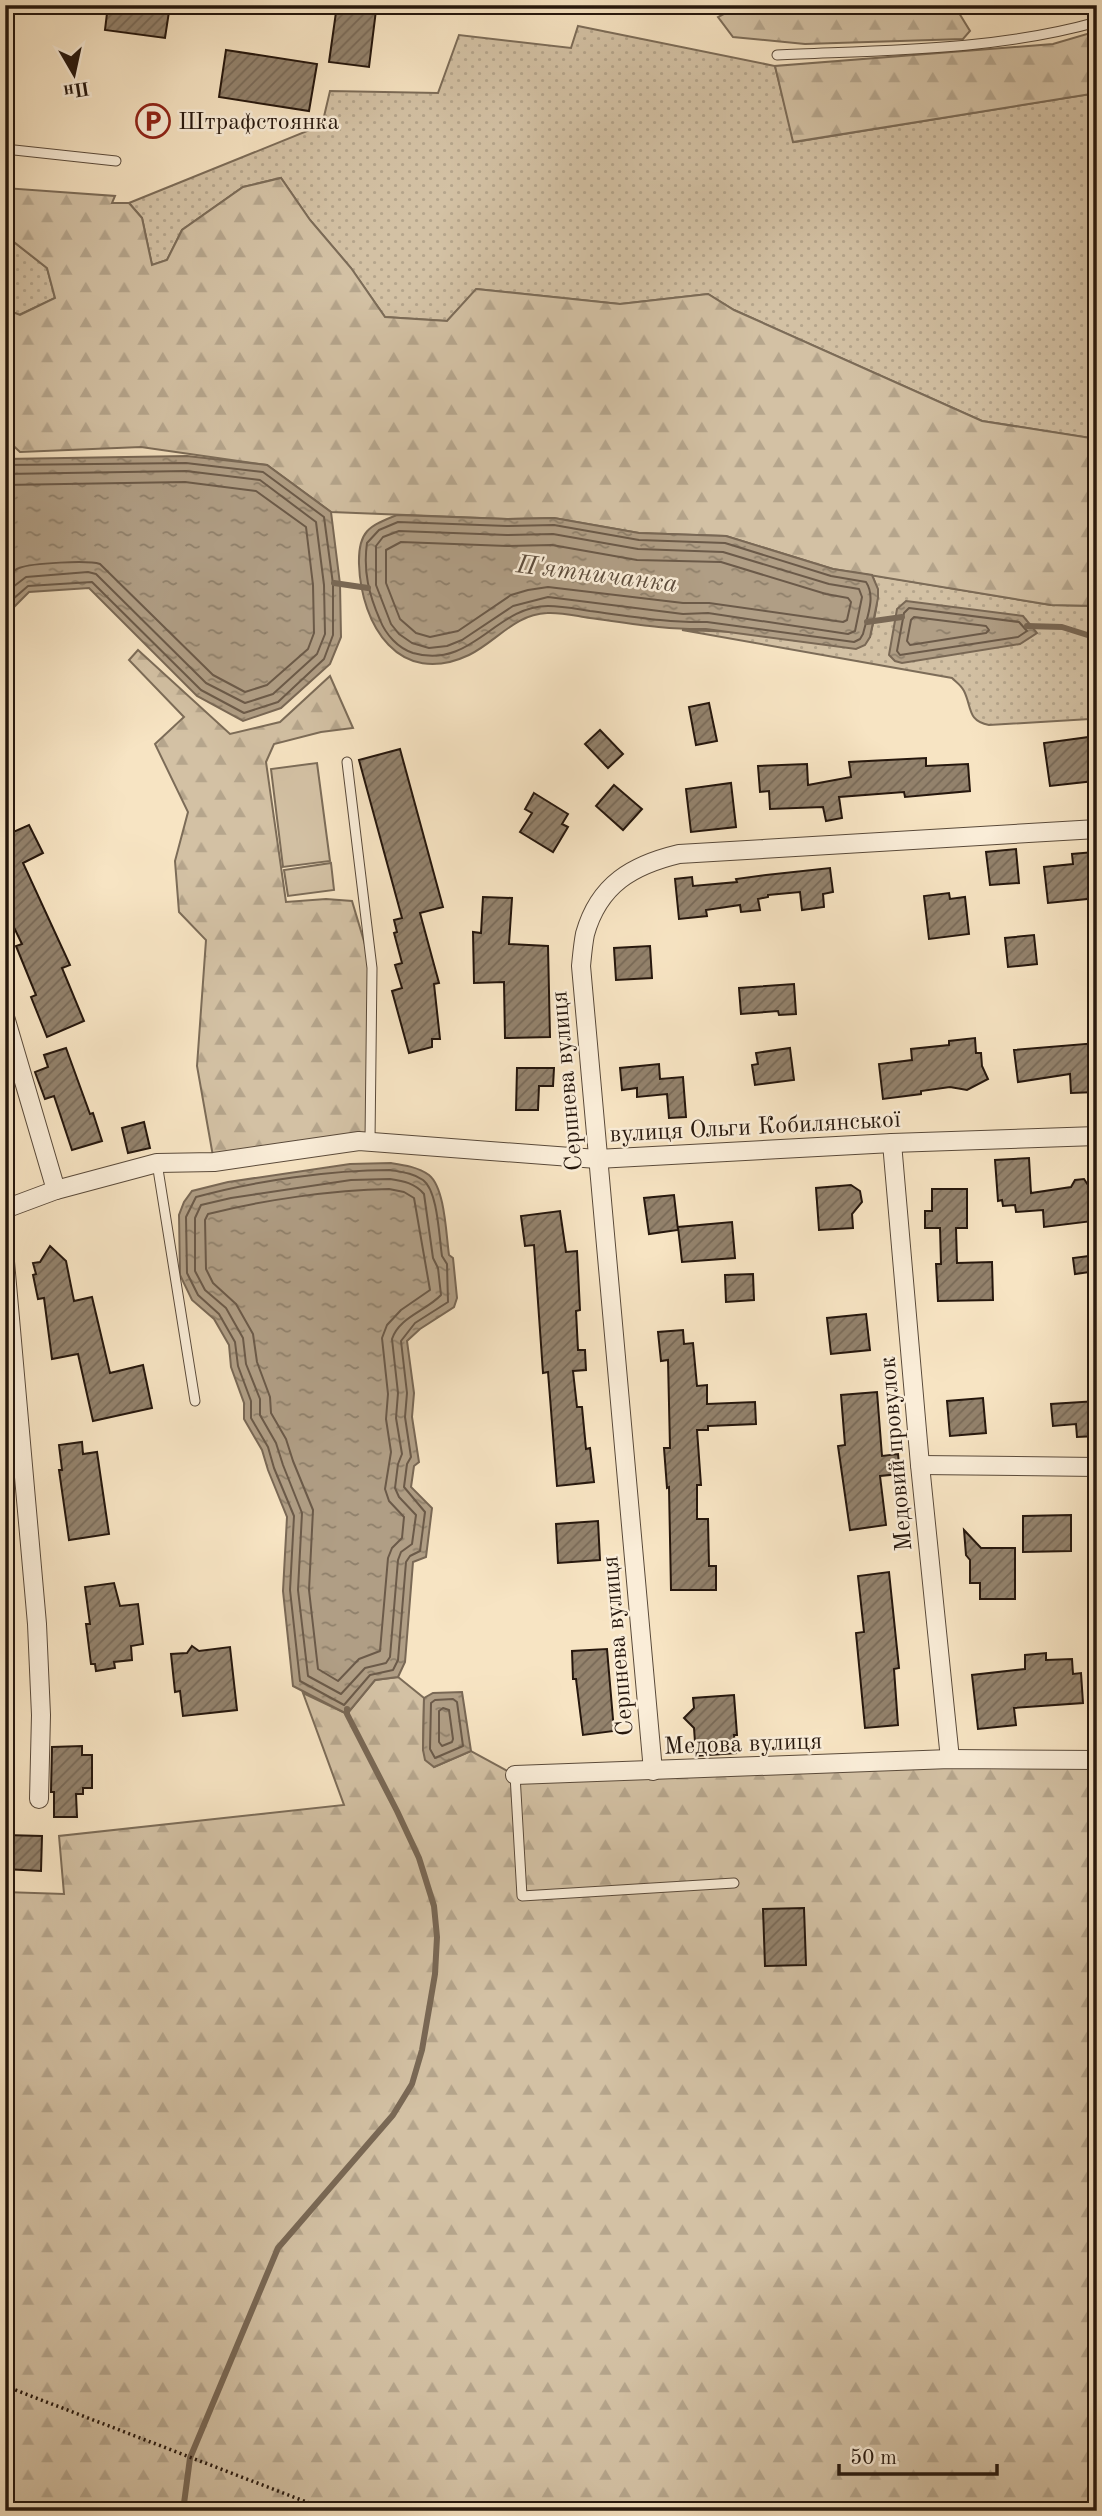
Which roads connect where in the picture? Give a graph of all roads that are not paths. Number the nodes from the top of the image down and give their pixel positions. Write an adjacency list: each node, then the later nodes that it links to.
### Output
1 (1097, 22): 2 (lane)
2 (777, 55)
3 (5, 149): 4 (lane)
4 (116, 161)
5 (347, 762): 9 (lane)
6 (1097, 829): 11 (street, Серпнева вулиця)
7 (5, 1017): 13 (street)
8 (1097, 1136): 10 (street, вулиця Ольги Кобилянської)
9 (370, 1141): 11 (street, вулиця Ольги Кобилянської); 12 (street, вулиця Ольги Кобилянської)
10 (892, 1143): 11 (street, вулиця Ольги Кобилянської); 17 (street, Медовий провулок)
11 (597, 1159): 21 (street, Серпнева вулиця)
12 (157, 1163): 13 (street, вулиця Ольги Кобилянської); 16 (lane)
13 (56, 1190): 14 (street, вулиця Ольги Кобилянської)
14 (5, 1209)
15 (5, 1262): 23 (street)
16 (195, 1401)
17 (920, 1465): 18 (street); 19 (street, Медовий провулок)
18 (1097, 1468)
19 (950, 1759): 20 (street, Медова вулиця); 21 (street, Медова вулиця)
20 (1097, 1760)
21 (653, 1771): 22 (street, Медова вулиця)
22 (515, 1775): 24 (lane, Медова вулиця)
23 (39, 1799)
24 (734, 1883)

